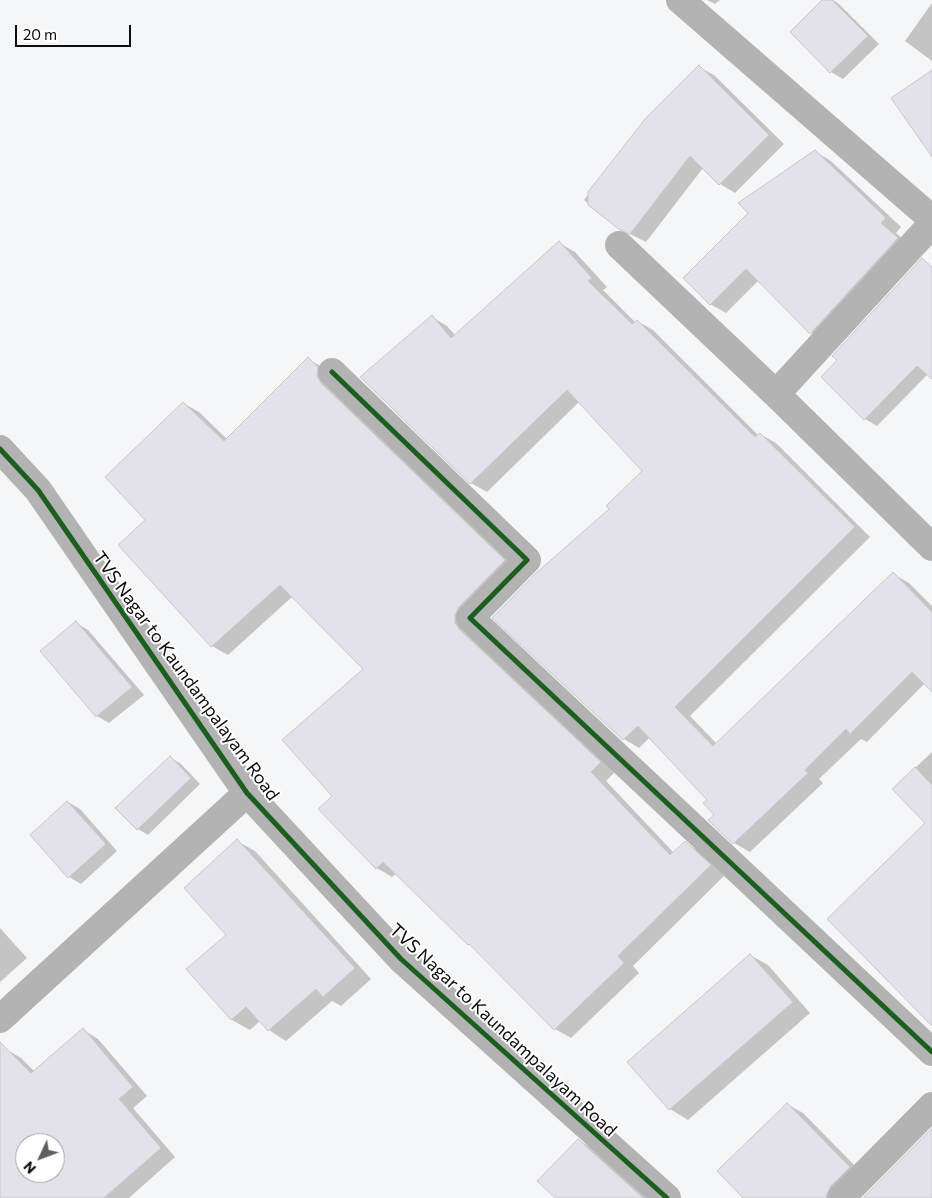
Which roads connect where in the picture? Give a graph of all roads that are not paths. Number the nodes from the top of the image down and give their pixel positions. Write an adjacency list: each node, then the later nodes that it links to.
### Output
1 (680, 0): 2 (street)
2 (932, 219)
3 (932, 224): 6 (street)
4 (619, 245): 6 (street)
5 (332, 372): 11 (street)
6 (776, 394): 8 (street)
7 (0, 449): 9 (street, TVS Nagar to Kaundampalayam Road)
8 (932, 548)
9 (247, 793): 10 (street); 13 (street, TVS Nagar to Kaundampalayam Road)
10 (0, 1019)
11 (932, 1052)
12 (932, 1106): 14 (street)
13 (667, 1198)
14 (841, 1198)

